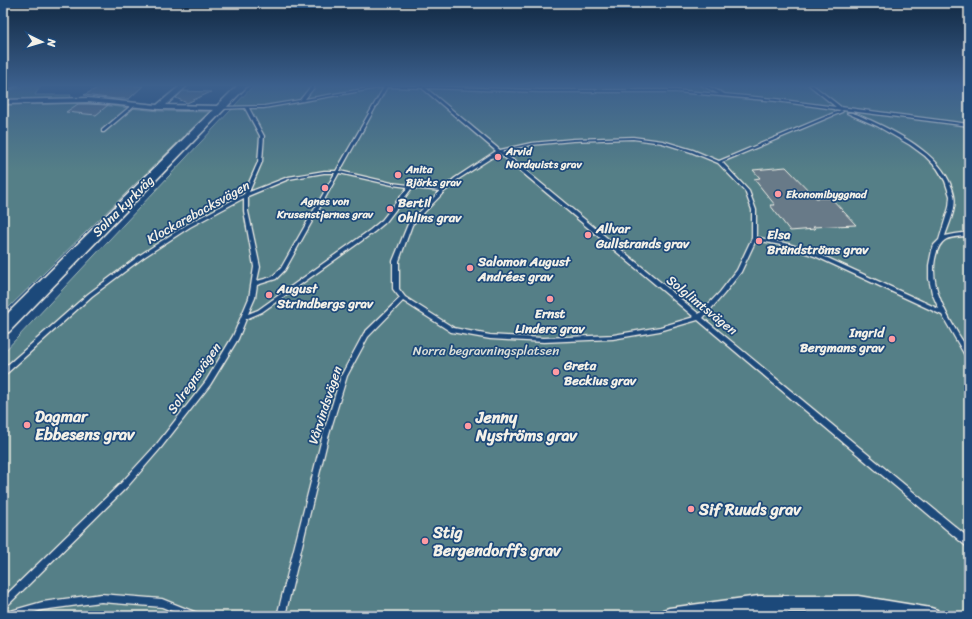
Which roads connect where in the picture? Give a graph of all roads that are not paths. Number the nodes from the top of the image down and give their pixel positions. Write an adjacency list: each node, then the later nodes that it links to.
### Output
1 (123, 114): 10 (lane)
2 (214, 114): 25 (street, Solna kyrkväg)
3 (250, 114): 16 (lane, Solregnsvägen)
4 (370, 114): 13 (lane)
5 (455, 114): 11 (lane, Solglimtsvägen)
6 (833, 114): 12 (lane)
7 (851, 114): 19 (lane)
8 (875, 114): 9 (lane)
9 (969, 125)
10 (103, 131)
11 (499, 151): 12 (lane); 15 (lane); 24 (lane, Solglimtsvägen)
12 (719, 162): 18 (lane)
13 (338, 172): 14 (lane, Klockarebacksvägen); 16 (lane, Klockarebacksvägen); 20 (lane)
14 (410, 187): 15 (lane, Klockarebacksvägen); 23 (lane)
15 (443, 190): 21 (lane)
16 (246, 195): 20 (lane, Solregnsvägen); 27 (lane, Klockarebacksvägen)
17 (969, 234): 19 (lane)
18 (754, 238): 22 (lane); 24 (lane)
19 (941, 240): 22 (lane)
20 (255, 284): 23 (lane, Solregnsvägen)
21 (403, 298): 24 (lane); 32 (lane, Vårvindsvägen)
22 (943, 313): 26 (lane)
23 (246, 317): 29 (lane, Solregnsvägen)
24 (699, 318): 28 (lane, Solglimtsvägen)
25 (3, 328)
26 (969, 357)
27 (3, 373)
28 (969, 543)
29 (3, 604)
30 (8, 616): 31 (lane)
31 (194, 616)
32 (281, 616)
33 (669, 616): 34 (street)
34 (931, 616)

